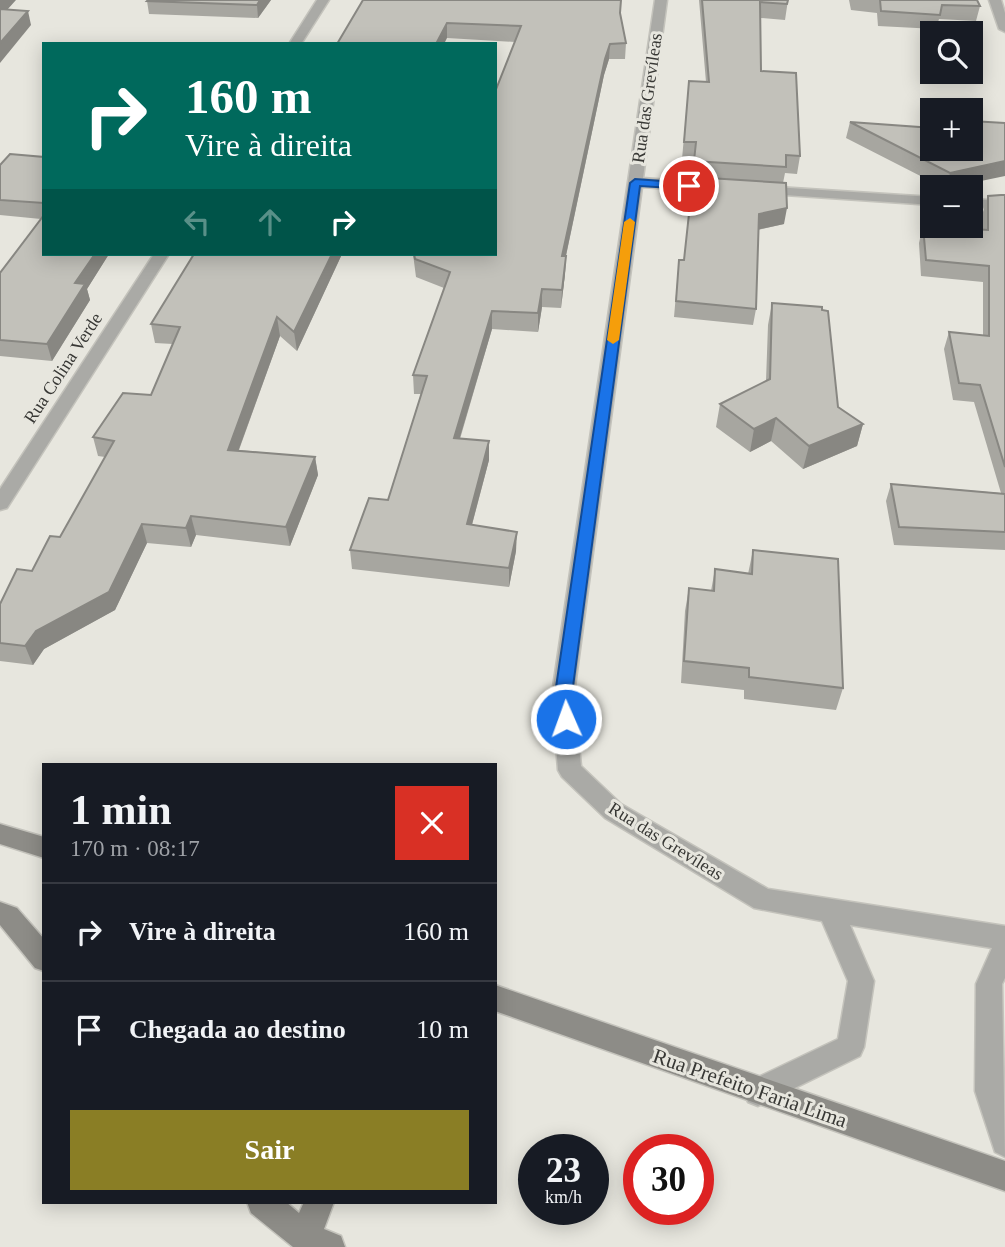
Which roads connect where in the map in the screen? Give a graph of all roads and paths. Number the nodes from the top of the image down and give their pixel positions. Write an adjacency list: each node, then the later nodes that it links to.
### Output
1 (323, 0): 5 (street)
2 (661, 0): 6 (street, Rua das Grevíleas)
3 (995, 0): 4 (street)
4 (1005, 29)
5 (296, 42)
6 (635, 183): 7 (street); 14 (street, Rua das Grevíleas)
7 (920, 200)
8 (983, 204): 9 (street)
9 (1005, 205)
10 (160, 256): 11 (street, Rua Colina Verde)
11 (0, 504)
12 (0, 834): 13 (main road)
13 (42, 847)
14 (831, 911): 16 (street, Rua das Grevíleas); 20 (street)
15 (0, 913): 18 (main road)
16 (1005, 938)
17 (1005, 947): 21 (street)
18 (42, 957)
19 (497, 999): 20 (main road, Rua Prefeito Faria Lima)
20 (758, 1092): 22 (main road, Rua Prefeito Faria Lima)
21 (1005, 1142)
22 (1005, 1176)
23 (265, 1204): 25 (main road)
24 (319, 1204): 25 (main road)
25 (315, 1244)

